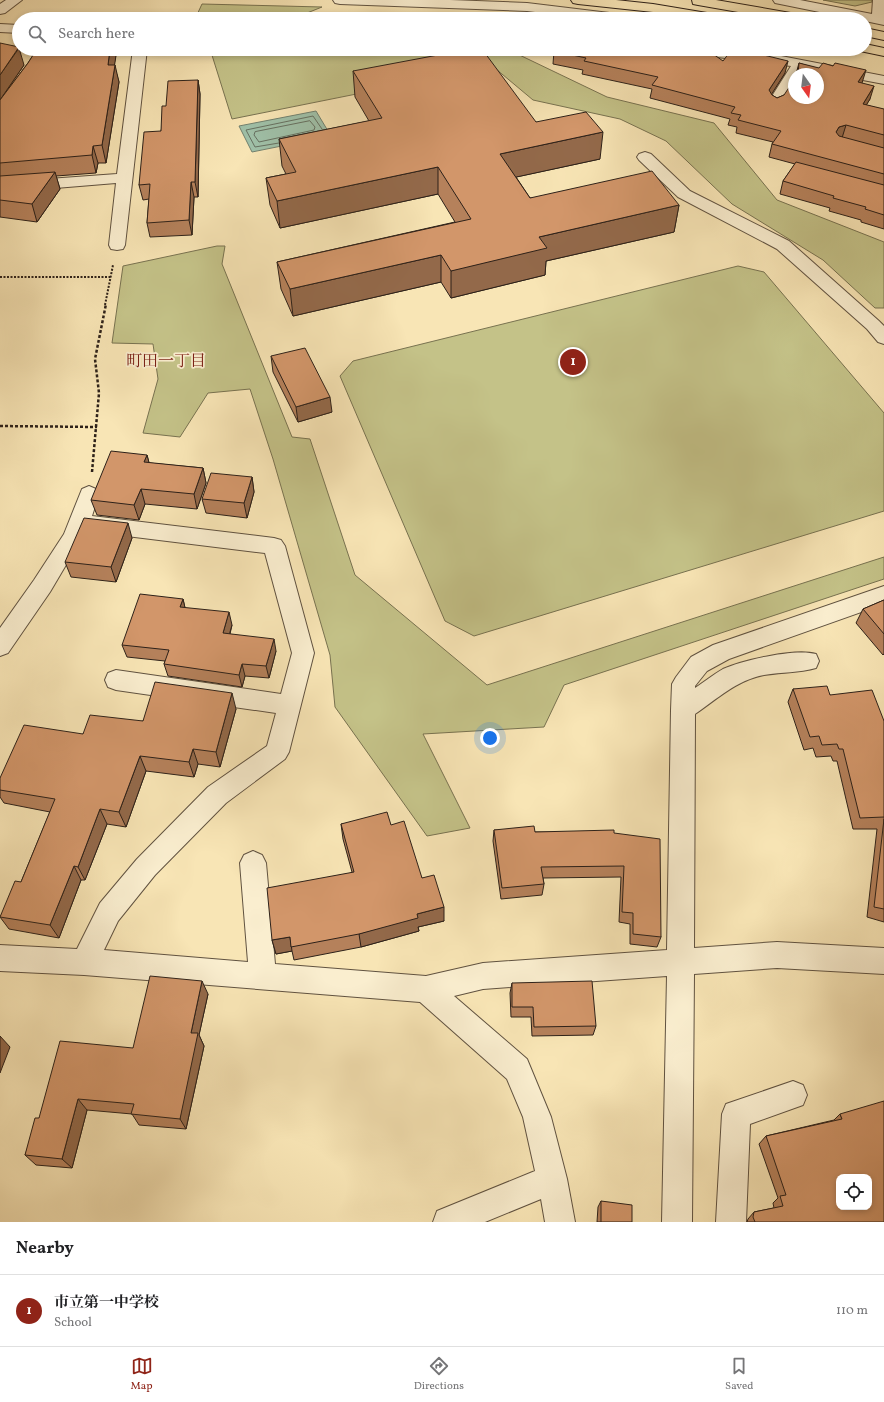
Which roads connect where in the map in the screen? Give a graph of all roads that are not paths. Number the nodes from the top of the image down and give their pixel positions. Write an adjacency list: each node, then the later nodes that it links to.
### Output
1 (15, 0): 8 (street)
2 (340, 0): 7 (street)
3 (578, 0): 10 (highway)
4 (688, 0): 11 (highway)
5 (780, 0): 12 (street)
6 (880, 0): 13 (street)
7 (529, 9): 9 (street)
8 (0, 10)
9 (558, 12)
10 (676, 12)
11 (760, 12)
12 (841, 12)
13 (881, 20)
14 (0, 28): 15 (street)
15 (12, 29)
16 (872, 33): 17 (highway)
17 (884, 36)
18 (872, 49): 19 (highway)
19 (884, 52)
20 (139, 56): 28 (street)
21 (746, 56): 23 (street)
22 (823, 56): 24 (street)
23 (800, 63): 25 (street); 26 (street)
24 (884, 70)
25 (884, 80)
26 (775, 104)
27 (645, 157): 31 (street)
28 (124, 178): 29 (street); 30 (street)
29 (0, 186)
30 (117, 245)
31 (884, 338)
32 (89, 494): 33 (street)
33 (80, 522): 35 (street); 38 (street)
34 (884, 595): 39 (street)
35 (0, 647)
36 (808, 661): 39 (street)
37 (116, 680): 38 (street)
38 (289, 705): 43 (street)
39 (683, 710): 44 (street)
40 (253, 863): 45 (street)
41 (0, 958): 43 (street)
42 (884, 961): 44 (street)
43 (84, 962): 45 (street)
44 (680, 962): 46 (street); 51 (street)
45 (263, 976): 46 (street)
46 (426, 988): 48 (street)
47 (793, 1095): 52 (street)
48 (552, 1179): 49 (street); 50 (street)
49 (448, 1222)
50 (560, 1222)
51 (677, 1222)
52 (731, 1222)

